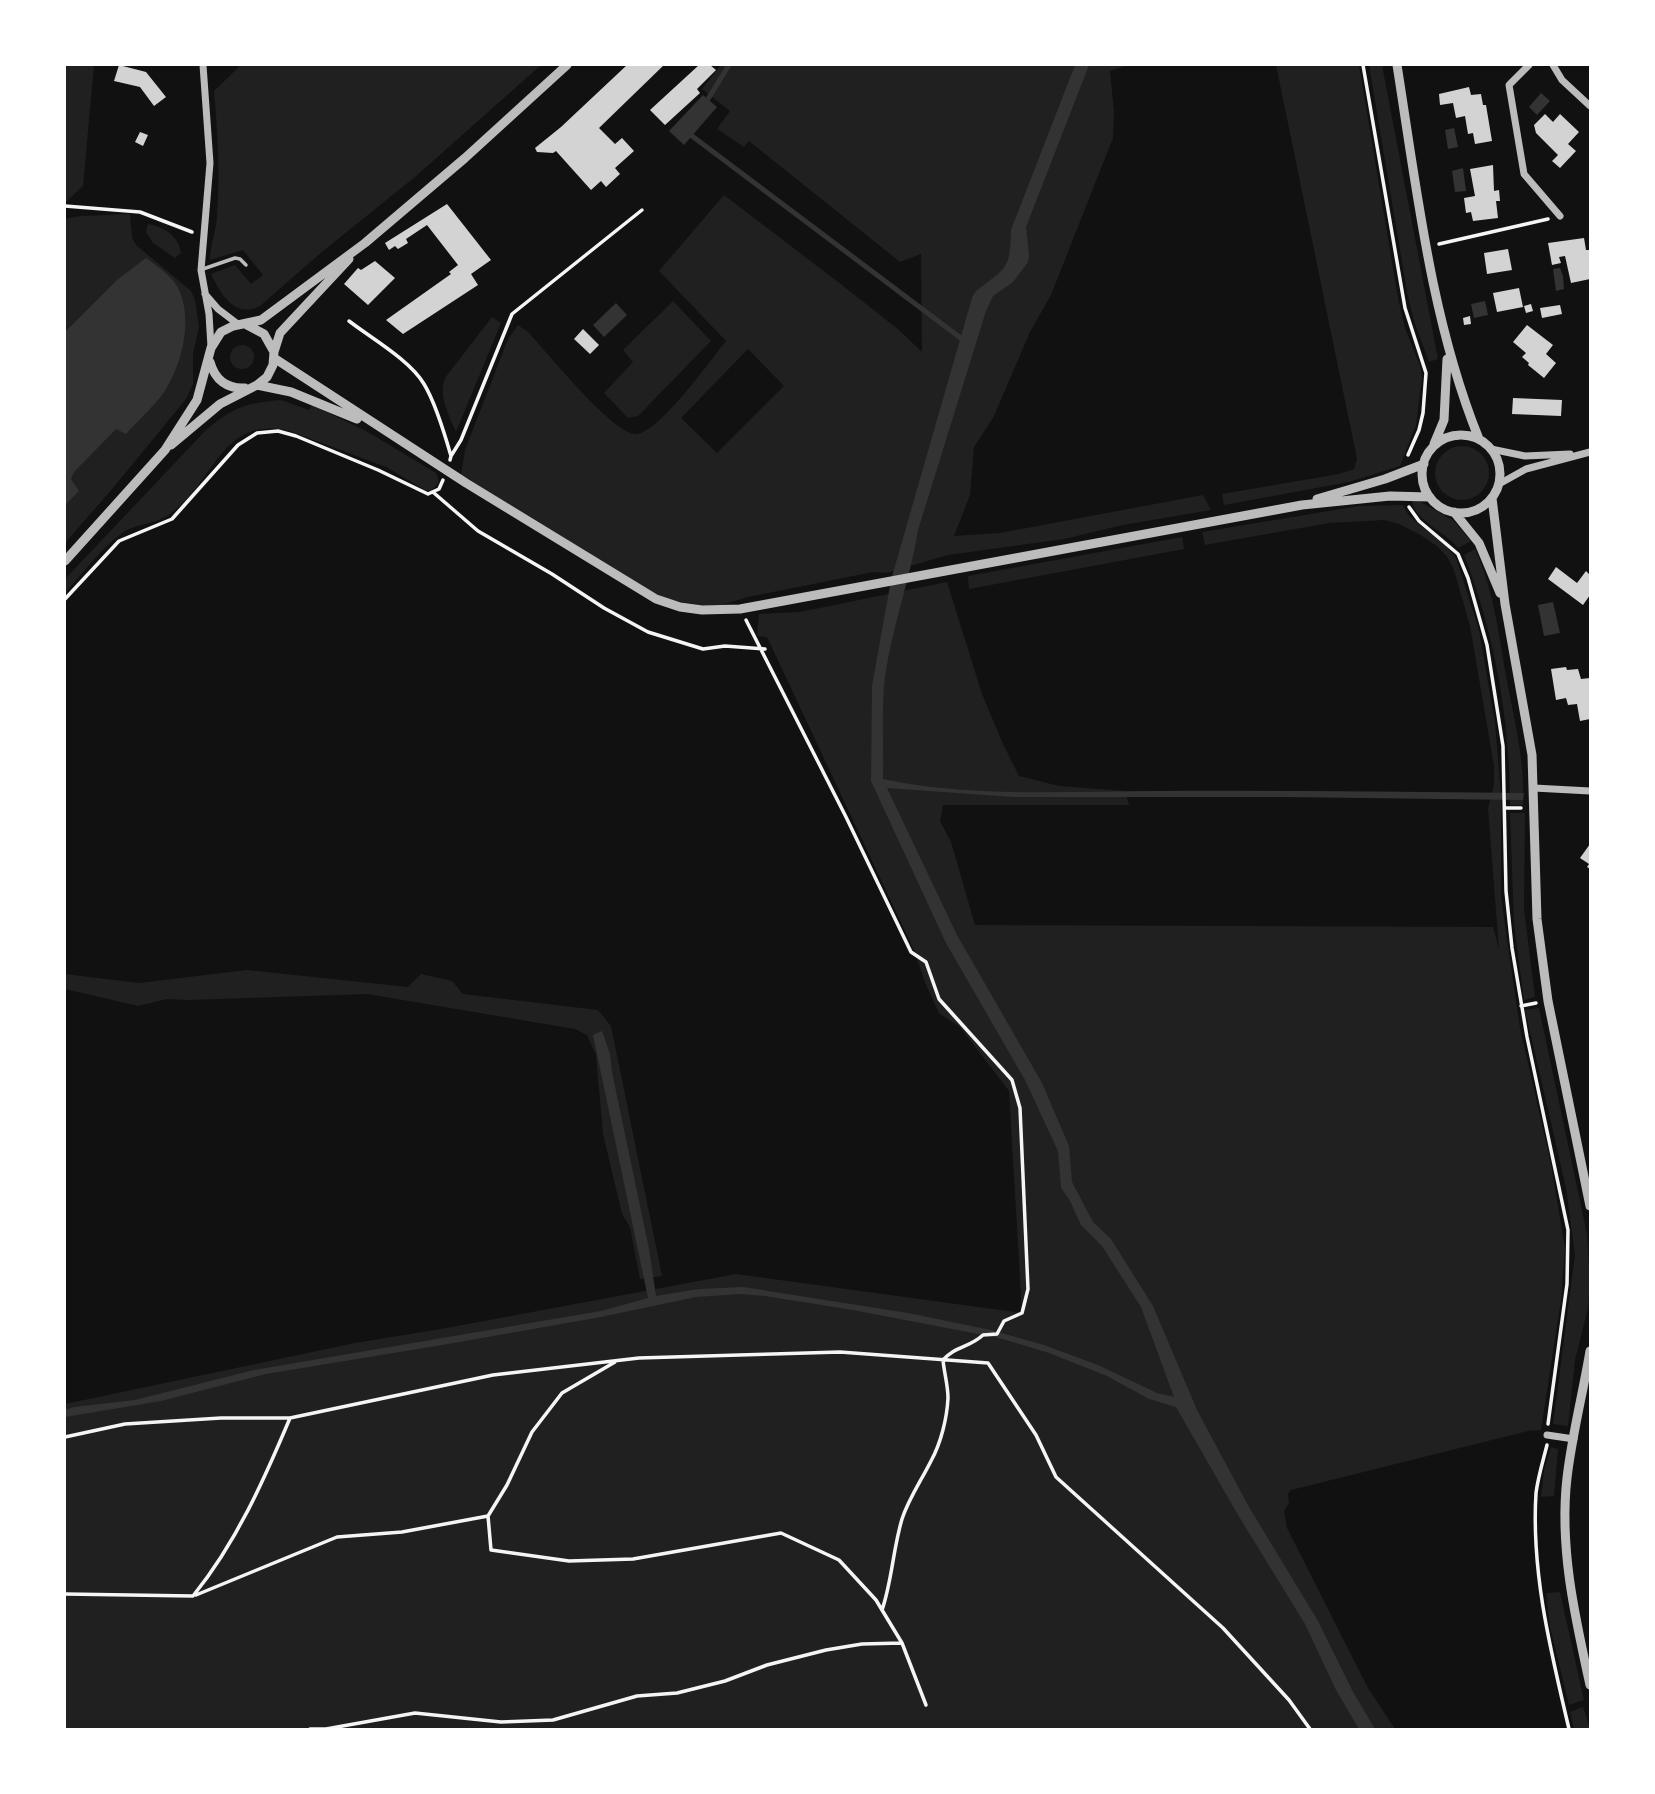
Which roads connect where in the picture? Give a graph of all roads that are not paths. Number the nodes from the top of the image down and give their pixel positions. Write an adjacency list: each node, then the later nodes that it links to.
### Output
1 (203, 65): 10 (street)
2 (567, 65): 8 (street)
3 (1397, 65): 13 (street)
4 (1530, 65): 7 (street)
5 (1553, 65): 6 (street)
6 (1590, 106)
7 (1560, 216)
8 (365, 243): 12 (street); 15 (street)
9 (246, 265): 10 (lane)
10 (201, 270): 11 (street)
11 (204, 293): 12 (street); 14 (street)
12 (243, 325): 14 (street); 15 (street)
13 (1447, 347): 18 (street); 19 (street)
14 (210, 350): 16 (street); 21 (street)
15 (274, 355): 16 (street); 17 (street)
16 (252, 387): 17 (street); 21 (street)
17 (393, 436): 27 (street)
18 (1479, 439): 19 (street); 20 (street)
19 (1432, 449): 23 (street)
20 (1491, 449): 22 (street); 24 (street)
21 (165, 450): 29 (street)
22 (1589, 452): 24 (street)
23 (1424, 464): 25 (street); 27 (street)
24 (1499, 484): 26 (street)
25 (1430, 497): 27 (street); 28 (street)
26 (1492, 498): 28 (street); 30 (street)
27 (1302, 505)
28 (1454, 512): 30 (street)
29 (65, 561)
30 (1505, 604): 31 (street)
31 (1534, 788): 32 (street); 33 (street)
32 (1590, 791)
33 (1590, 1206)
34 (1590, 1351): 36 (street)
35 (1547, 1435): 36 (street)
36 (1574, 1439): 37 (street)
37 (1590, 1685)

